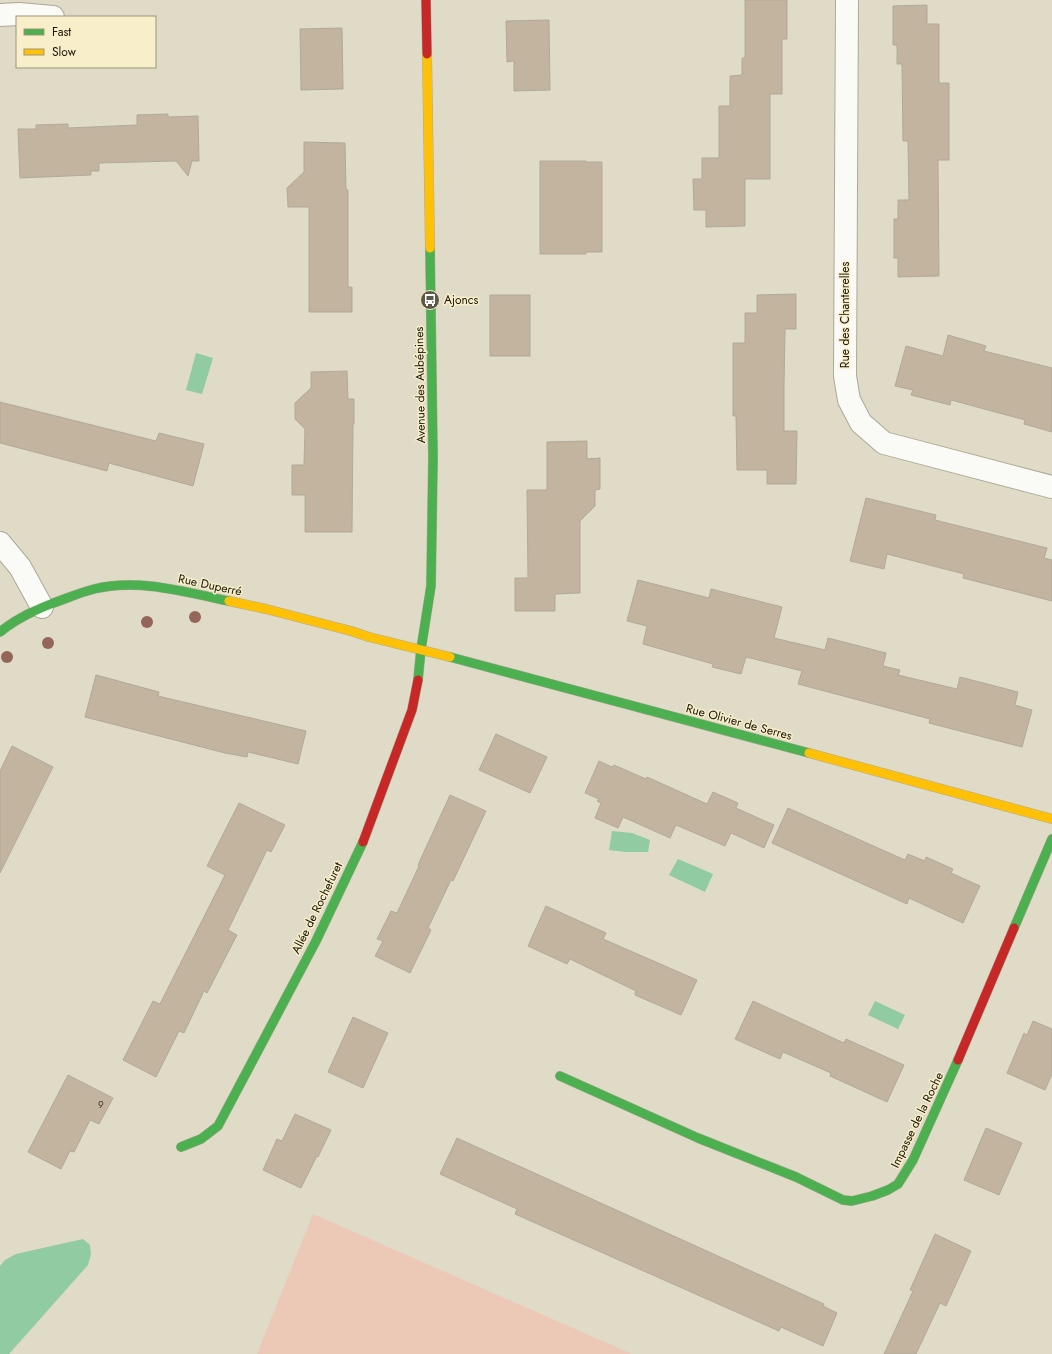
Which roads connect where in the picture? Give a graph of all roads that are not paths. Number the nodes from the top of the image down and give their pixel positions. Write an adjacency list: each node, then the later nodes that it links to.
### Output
1 (426, 0): 9 (street, Avenue des Aubépines)
2 (847, 0): 5 (street, Rue des Chanterelles)
3 (0, 15): 4 (street)
4 (42, 16)
5 (1052, 487)
6 (0, 543): 7 (street)
7 (42, 607): 8 (street, Rue Duperré); 9 (street, Rue Duperré)
8 (0, 632)
9 (421, 649): 10 (street, Rue Olivier de Serres); 13 (street, Allée de Rochefuret)
10 (1052, 819)
11 (1052, 839): 12 (street, Impasse de la Roche)
12 (560, 1076)
13 (181, 1147)

